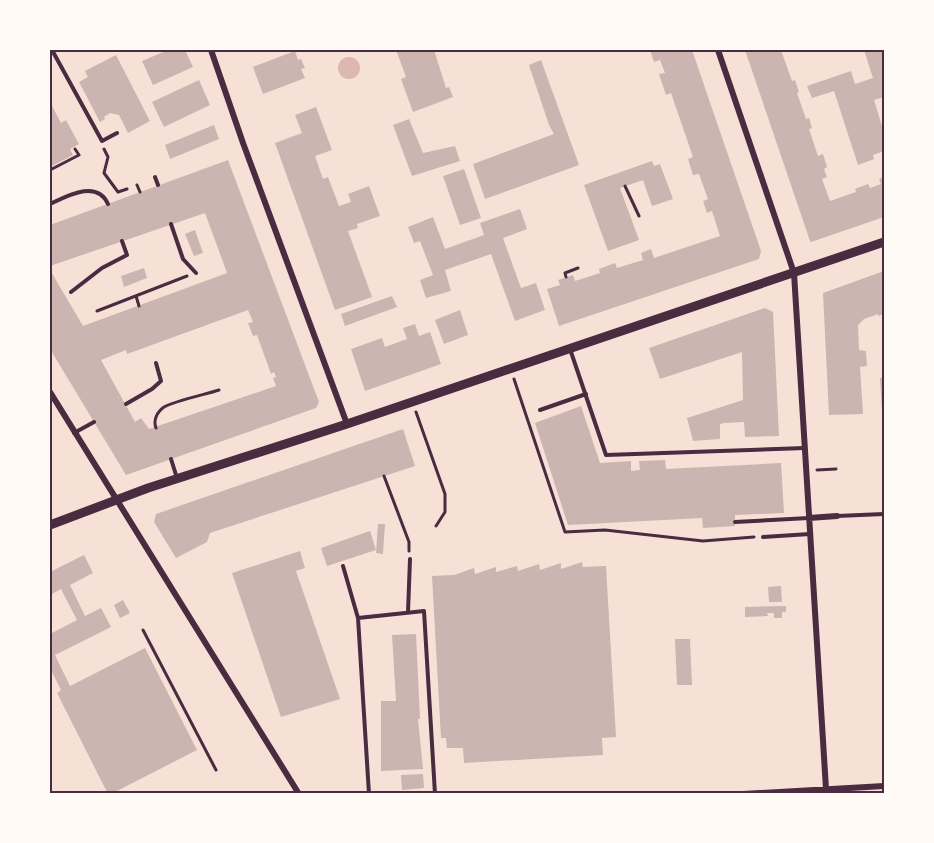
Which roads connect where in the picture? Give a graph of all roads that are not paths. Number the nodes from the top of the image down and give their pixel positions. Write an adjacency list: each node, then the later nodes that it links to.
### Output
1 (51, 50): 4 (lane)
2 (211, 50): 22 (street)
3 (718, 50): 13 (street)
4 (117, 133)
5 (155, 177): 6 (lane)
6 (158, 185)
7 (50, 204): 8 (lane)
8 (108, 204)
9 (171, 224): 12 (lane)
10 (122, 241): 14 (lane)
11 (885, 242): 13 (street)
12 (196, 273)
13 (794, 273): 15 (street); 24 (street)
14 (71, 292)
15 (569, 349): 18 (lane); 22 (street)
16 (156, 363): 19 (lane)
17 (50, 392): 23 (street)
18 (586, 394): 20 (lane); 24 (lane)
19 (126, 404)
20 (540, 410)
21 (94, 422): 23 (lane)
22 (347, 424): 26 (street)
23 (74, 433): 27 (street)
24 (805, 448): 30 (street)
25 (171, 459): 26 (lane)
26 (177, 479): 27 (street)
27 (117, 500): 32 (street); 41 (street)
28 (885, 514): 29 (lane)
29 (837, 516): 30 (street)
30 (809, 518): 31 (lane); 33 (street)
31 (735, 522)
32 (50, 525)
33 (810, 534): 34 (lane); 40 (street)
34 (763, 537)
35 (410, 559): 37 (lane)
36 (343, 566): 38 (lane)
37 (408, 612): 38 (lane); 43 (lane)
38 (358, 618): 42 (lane)
39 (885, 786): 40 (street)
40 (826, 789): 44 (street)
41 (299, 794)
42 (369, 794)
43 (435, 794)
44 (743, 794)

